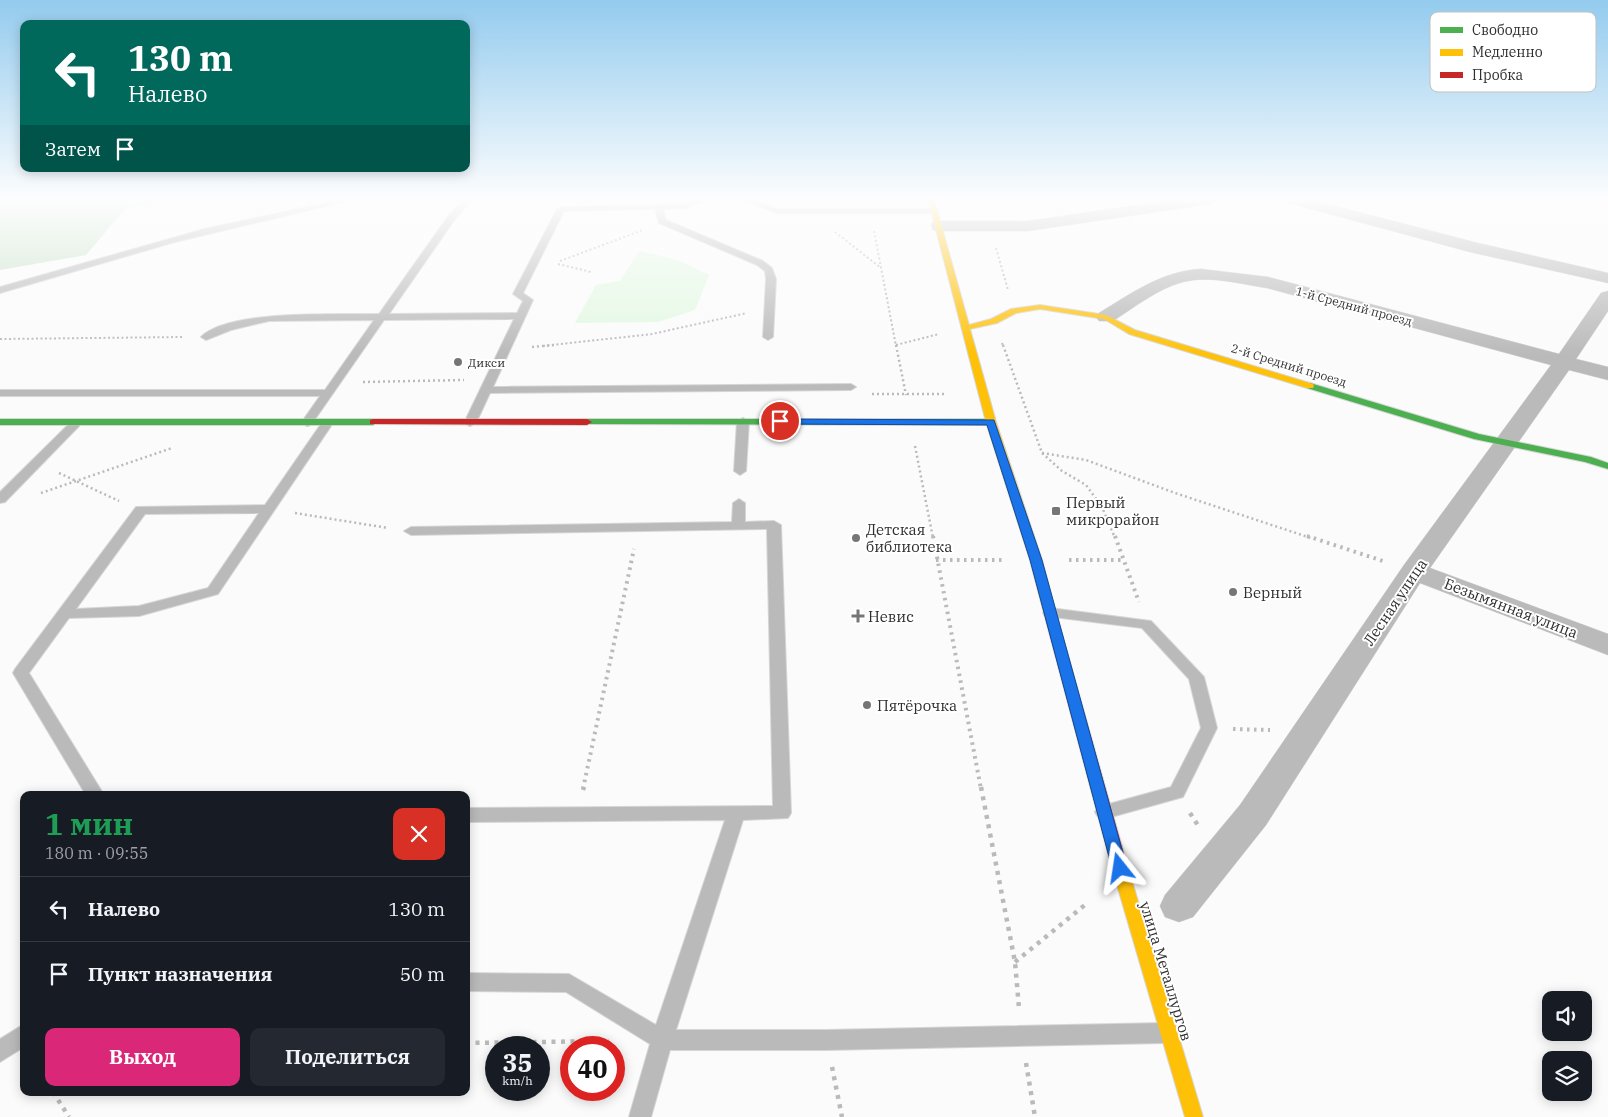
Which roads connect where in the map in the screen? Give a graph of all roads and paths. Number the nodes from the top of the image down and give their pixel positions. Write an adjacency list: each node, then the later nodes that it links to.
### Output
1 (133, 251): 14 (lane)
2 (427, 251): 19 (lane)
3 (539, 251): 18 (lane)
4 (585, 251): 12 (path)
5 (730, 251): 16 (lane)
6 (859, 251): 11 (path)
7 (878, 251): 11 (path)
8 (945, 251): 22 (street, улица Металлургов)
9 (997, 251): 17 (path)
10 (1490, 251): 13 (street)
11 (881, 268): 26 (path)
12 (591, 272)
13 (1608, 278)
14 (0, 290)
15 (1608, 297): 28 (street, Лесная улица)
16 (769, 307): 24 (lane); 27 (path)
17 (1014, 311): 20 (street, 2-й Средний проезд); 21 (street, 2-й Средний проезд)
18 (519, 316): 19 (lane); 27 (lane)
19 (380, 317): 23 (lane); 30 (lane)
20 (1106, 317): 28 (street, 1-й Средний проезд); 44 (street, 2-й Средний проезд)
21 (994, 321): 22 (street, 2-й Средний проезд); 46 (path)
22 (965, 328): 26 (path); 39 (street, улица Металлургов)
23 (206, 337): 25 (path)
24 (768, 337)
25 (0, 339)
26 (896, 345): 35 (path)
27 (504, 350): 31 (lane)
28 (1564, 362): 29 (street, 1-й Средний проезд); 44 (street, Лесная улица)
29 (1608, 374)
30 (335, 382): 31 (path); 34 (lane)
31 (487, 385): 32 (lane); 42 (lane)
32 (851, 388)
33 (0, 393): 34 (lane)
34 (328, 393): 40 (lane)
35 (954, 394)
36 (743, 421): 39 (street); 42 (street); 49 (lane)
37 (0, 422): 38 (street)
38 (77, 422): 40 (street); 47 (lane)
39 (991, 422): 60 (street, улица Металлургов)
40 (307, 423): 41 (street)
41 (327, 423): 42 (street); 54 (lane)
42 (470, 423)
43 (914, 439): 73 (path)
44 (1508, 442): 48 (street, 2-й Средний проезд); 59 (street, Лесная улица)
45 (181, 446): 50 (path)
46 (1042, 453): 59 (path); 62 (path)
47 (35, 464): 50 (path); 52 (lane)
48 (1608, 466)
49 (740, 471)
50 (78, 480): 51 (path); 55 (path)
51 (35, 495)
52 (0, 499)
53 (739, 504): 56 (lane)
54 (269, 508): 55 (lane); 58 (path); 61 (lane)
55 (141, 510): 61 (lane)
56 (738, 525): 57 (lane); 68 (lane)
57 (639, 527): 58 (lane); 70 (path)
58 (411, 531)
59 (1414, 571): 63 (street, Безымянная улица); 65 (street, Лесная улица)
60 (1050, 613): 62 (lane); 67 (street, улица Металлургов)
61 (64, 614): 66 (lane)
62 (1146, 624): 64 (lane)
63 (1608, 645)
64 (1208, 728): 65 (path); 67 (lane)
65 (1310, 731): 72 (street, Лесная улица)
66 (93, 791)
67 (1104, 812): 75 (street, улица Металлургов)
68 (736, 814): 70 (lane); 78 (lane)
69 (470, 815): 70 (lane)
70 (578, 815)
71 (1086, 904): 73 (path)
72 (1179, 906)
73 (1015, 962): 76 (path)
74 (470, 982): 78 (lane)
75 (1168, 1032): 76 (lane); 88 (street, улица Металлургов)
76 (1022, 1035): 79 (lane); 87 (path)
77 (20, 1037): 82 (lane)
78 (662, 1040): 79 (lane); 85 (lane)
79 (826, 1040): 86 (path)
80 (560, 1042): 81 (path)
81 (470, 1043)
82 (0, 1052)
83 (56, 1096): 84 (path)
84 (69, 1117)
85 (640, 1117)
86 (842, 1117)
87 (1035, 1117)
88 (1194, 1117)

